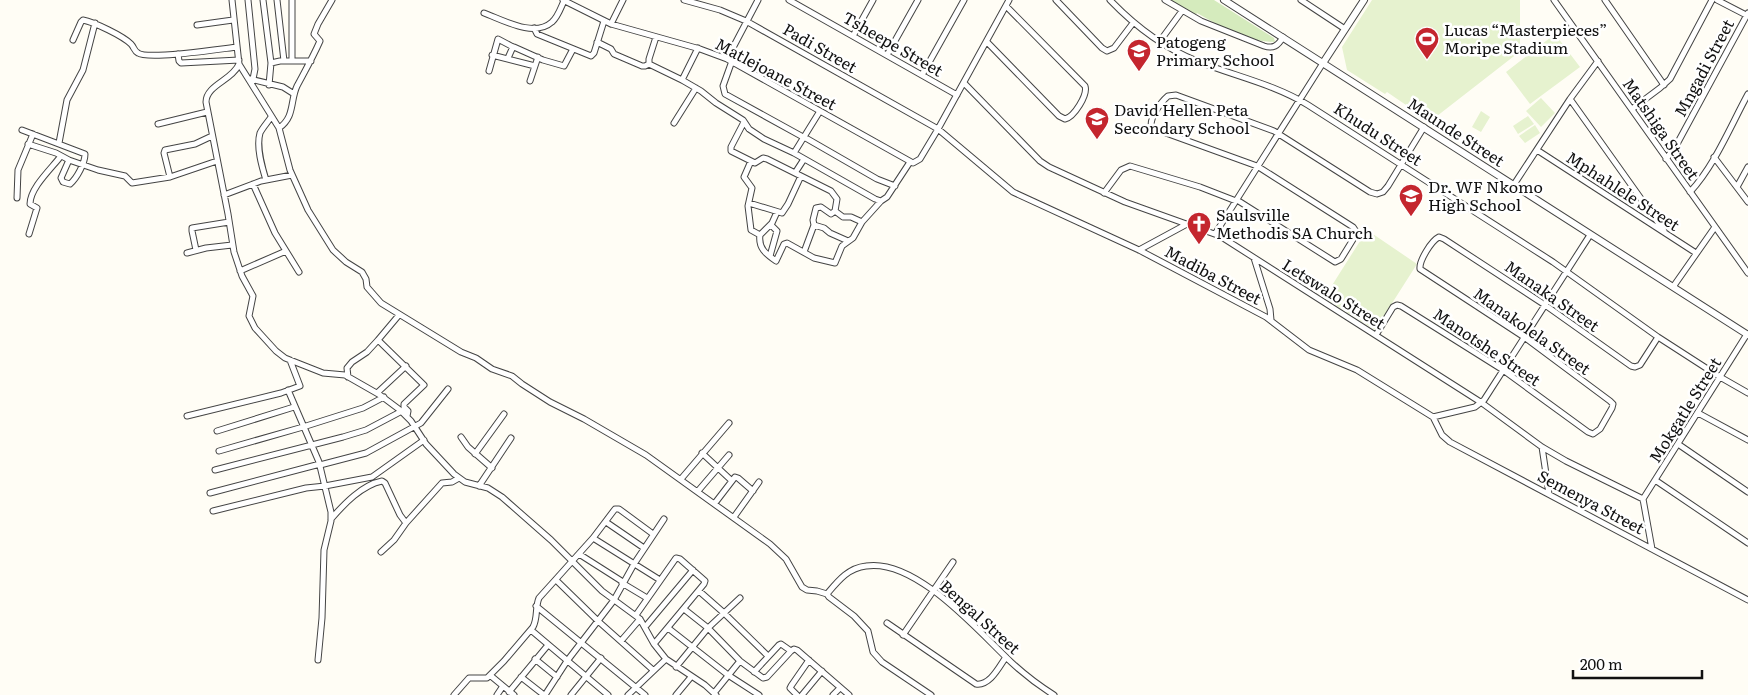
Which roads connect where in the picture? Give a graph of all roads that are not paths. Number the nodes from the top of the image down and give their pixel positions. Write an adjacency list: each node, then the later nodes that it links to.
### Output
1 (232, 0): 32 (street)
2 (248, 0): 69 (street)
3 (263, 0): 63 (street)
4 (278, 0): 58 (street)
5 (292, 0): 59 (street)
6 (332, 0): 60 (street)
7 (563, 0): 33 (street, Matlejoane Street); 39 (street)
8 (623, 0): 37 (street)
9 (684, 0): 34 (street, Padi Street)
10 (758, 0): 34 (street)
11 (789, 0): 41 (street, Tsheepe Street)
12 (873, 0): 41 (street)
13 (918, 0): 53 (street)
14 (964, 0): 68 (street)
15 (1009, 0): 27 (street)
16 (1056, 0): 36 (street)
17 (1110, 0): 36 (street, Khudu Street)
18 (1165, 0): 29 (street)
19 (1224, 0): 43 (street, Maunde Street)
20 (1301, 0): 28 (street)
21 (1316, 0): 28 (street)
22 (1364, 0): 40 (street)
23 (1605, 0): 74 (street)
24 (1712, 0): 74 (street)
25 (1717, 0): 31 (street)
26 (1557, 1): 61 (street, Matshiga Street)
27 (1006, 6): 47 (street); 47 (street)
28 (1312, 7): 40 (street)
29 (1182, 11): 43 (street); 45 (street)
30 (484, 13): 39 (street)
31 (1748, 14): 103 (street, Mngadi Street)
32 (234, 20): 38 (street); 48 (street)
33 (604, 21): 37 (street, Matlejoane Street); 46 (street)
34 (746, 21): 57 (street); 90 (street, Padi Street)
35 (95, 23): 44 (street); 52 (street); 96 (street)
36 (1133, 23): 45 (street, Khudu Street)
37 (611, 24): 42 (street, Matlejoane Street)
38 (197, 25)
39 (534, 28): 51 (street)
40 (1345, 29): 64 (street)
41 (853, 36): 53 (street, Tsheepe Street)
42 (656, 37): 50 (street, Matlejoane Street); 65 (street)
43 (1283, 37): 64 (street, Maunde Street)
44 (73, 40)
45 (1160, 40): 80 (street, Khudu Street)
46 (597, 42): 51 (street); 65 (street)
47 (986, 42): 72 (street)
48 (237, 47): 52 (street); 62 (street)
49 (513, 48): 54 (street); 55 (street); 56 (street)
50 (698, 48): 57 (street, Matlejoane Street); 70 (street)
51 (573, 49): 55 (street)
52 (178, 54): 62 (street)
53 (888, 55): 68 (street, Tsheepe Street)
54 (492, 56): 56 (street); 67 (street)
55 (538, 57): 66 (street)
56 (508, 58): 66 (street)
57 (729, 60): 82 (street, Matlejoane Street); 95 (street)
58 (284, 61): 59 (street); 63 (street)
59 (292, 61): 60 (street)
60 (310, 61): 76 (street)
61 (1598, 61): 79 (street); 81 (street, Matshiga Street)
62 (239, 62): 69 (street); 83 (street)
63 (271, 63): 73 (street)
64 (1323, 63): 80 (street); 88 (street, Maunde Street)
65 (649, 64): 70 (street)
66 (535, 66): 71 (street)
67 (488, 71)
68 (922, 75): 78 (street, Tsheepe Street)
69 (251, 79): 73 (street); 84 (street)
70 (682, 80): 75 (street)
71 (530, 82)
72 (964, 83): 78 (street); 122 (street, Letswalo Street)
73 (269, 85): 76 (street)
74 (1664, 85): 81 (street)
75 (696, 88): 85 (street); 86 (street)
76 (294, 94): 89 (street)
77 (1748, 94): 101 (street)
78 (957, 96): 90 (street)
79 (1570, 99): 98 (street); 137 (street)
80 (1300, 100): 92 (street); 109 (street, Khudu Street)
81 (1632, 109): 103 (street, Matshiga Street)
82 (820, 111): 95 (street); 107 (street, Matlejoane Street)
83 (207, 112): 87 (street); 94 (street)
84 (271, 117): 89 (street); 116 (street)
85 (744, 122): 99 (street); 106 (street)
86 (674, 123)
87 (158, 124)
88 (1424, 127): 109 (street); 119 (street, Maunde Street)
89 (279, 128): 113 (street)
90 (938, 129): 107 (street); 147 (street, Madiba Street)
91 (22, 130): 93 (street)
92 (1279, 133): 109 (street); 110 (street); 110 (street)
93 (33, 134): 96 (street); 97 (street)
94 (212, 136): 105 (street); 115 (street)
95 (804, 137): 99 (street); 118 (street)
96 (60, 143): 108 (street)
97 (28, 144): 100 (street); 124 (street)
98 (1537, 150): 119 (street); 137 (street, Mphahlele Street)
99 (794, 153): 102 (street)
100 (61, 156): 104 (street); 138 (street)
101 (1714, 157): 120 (street); 121 (street)
102 (804, 159): 112 (street); 126 (street)
103 (1666, 159): 121 (street, Matshiga Street)
104 (69, 160): 108 (street); 108 (street)
105 (217, 161): 115 (street); 123 (street)
106 (751, 162): 112 (street); 128 (street)
107 (913, 162): 118 (street)
108 (82, 164): 115 (street)
109 (1402, 164): 157 (street, Khudu Street)
110 (1257, 166): 125 (street); 125 (street)
111 (1748, 167): 120 (street)
112 (795, 173): 114 (street)
113 (292, 175): 116 (street); 161 (street)
114 (801, 176): 129 (street); 130 (street)
115 (170, 177)
116 (266, 180): 117 (street)
117 (253, 184): 123 (street); 148 (street)
118 (895, 186): 126 (street)
119 (1513, 186): 141 (street, Maunde Street)
120 (1737, 187): 127 (street)
121 (1690, 192): 136 (street, Matshiga Street)
122 (1104, 193): 125 (street); 133 (street, Letswalo Street)
123 (224, 195): 131 (street)
124 (17, 198)
125 (1236, 200): 139 (street)
126 (881, 201): 132 (street)
127 (1748, 202)
128 (750, 203): 130 (street); 140 (street)
129 (835, 210): 132 (street); 135 (street)
130 (777, 212): 134 (street)
131 (229, 222): 145 (street); 146 (street)
132 (862, 222): 143 (street)
133 (1186, 224): 139 (street, Letswalo Street); 147 (street)
134 (770, 225): 140 (street); 142 (street)
135 (814, 225): 143 (street); 149 (street)
136 (1715, 227): 152 (street); 158 (street, Matshiga Street)
137 (1665, 232): 152 (street, Mphahlele Street)
138 (30, 234)
139 (1215, 234): 154 (street, Letswalo Street)
140 (760, 235): 153 (street)
141 (1590, 235): 157 (street); 159 (street, Maunde Street)
142 (776, 238): 144 (street); 153 (street)
143 (848, 241): 149 (street)
144 (784, 244): 149 (street); 153 (street)
145 (232, 245): 146 (street); 155 (street)
146 (196, 250): 151 (street)
147 (1139, 250): 162 (street, Madiba Street)
148 (286, 251): 155 (street); 156 (street)
149 (804, 252)
150 (1427, 252): 160 (street, Manaka Street); 165 (street, Manakolela Street)
151 (187, 253)
152 (1696, 253): 159 (street)
153 (770, 256)
154 (1254, 258): 162 (street); 164 (street, Letswalo Street)
155 (240, 271): 168 (street)
156 (299, 272)
157 (1566, 272): 160 (street); 166 (street, Khudu Street)
158 (1748, 273)
159 (1673, 287): 163 (street, Maunde Street)
160 (1545, 304): 165 (street); 166 (street, Manaka Street)
161 (399, 315): 167 (street); 206 (street)
162 (1272, 320): 184 (street, Madiba Street)
163 (1747, 334): 172 (street, Mokgatle Street)
164 (1376, 335): 170 (street, Manotshe Street); 178 (street, Letswalo Street)
165 (1524, 337): 170 (street); 189 (street, Manakolela Street)
166 (1658, 337): 172 (street, Khudu Street)
167 (378, 340): 169 (street); 171 (street)
168 (290, 360): 171 (street); 174 (street)
169 (406, 366): 175 (street); 181 (street)
170 (1503, 370): 178 (street); 189 (street, Manotshe Street)
171 (348, 377): 175 (street)
172 (1720, 377): 176 (street, Khudu Street); 180 (street, Mokgatle Street)
173 (448, 389): 186 (street)
174 (288, 390): 179 (street); 183 (street)
175 (377, 393): 177 (street)
176 (1748, 393)
177 (384, 397): 181 (street); 187 (street)
178 (1482, 403): 184 (street); 196 (street, Letswalo Street)
179 (294, 407): 187 (street); 188 (street)
180 (1698, 413): 193 (street); 194 (street, Mokgatle Street)
181 (404, 414): 186 (street); 195 (street)
182 (504, 414): 199 (street)
183 (187, 416)
184 (1433, 417): 216 (street, Semenya Street)
185 (729, 423): 198 (street)
186 (414, 426): 192 (street); 201 (street)
187 (303, 427): 195 (street); 197 (street)
188 (217, 431)
189 (1592, 434)
190 (461, 437): 199 (street)
191 (511, 438): 202 (street)
192 (424, 440): 205 (street); 210 (street)
193 (1748, 440)
194 (1678, 444): 207 (street, Mokgatle Street); 214 (street)
195 (312, 445): 201 (street); 204 (street)
196 (1542, 447): 216 (street); 217 (street, Letswalo Street)
197 (219, 451)
198 (702, 453): 203 (street); 206 (street)
199 (475, 454): 202 (street)
200 (729, 455): 203 (street)
201 (320, 465): 210 (street); 215 (street)
202 (492, 468): 211 (street)
203 (718, 468): 208 (street); 212 (street)
204 (215, 470)
205 (458, 478): 211 (street); 224 (street)
206 (681, 479): 212 (street)
207 (1655, 480): 217 (street, Mokgatle Street); 227 (street)
208 (732, 481): 213 (street); 218 (street)
209 (759, 482): 213 (street)
210 (325, 486): 219 (street); 222 (street)
211 (478, 486): 232 (street)
212 (698, 491): 218 (street)
213 (753, 491): 220 (street)
214 (1748, 492)
215 (210, 493)
216 (1549, 494): 229 (street, Semenya Street)
217 (1643, 499): 229 (street)
218 (715, 504): 220 (street)
219 (213, 511)
220 (734, 517): 241 (street)
221 (664, 519): 225 (street)
222 (331, 520): 224 (street); 268 (street)
223 (606, 522): 225 (street); 226 (street); 228 (street)
224 (406, 523): 230 (street)
225 (653, 534): 228 (street)
226 (593, 538): 231 (street); 234 (street)
227 (1748, 543)
228 (644, 548): 234 (street)
229 (1652, 549): 245 (street, Semenya Street)
230 (381, 552)
231 (579, 554): 232 (street); 238 (street)
232 (572, 562): 236 (street); 244 (street)
233 (953, 562): 240 (street)
234 (634, 564): 237 (street); 238 (street)
235 (693, 570): 237 (street); 239 (street); 252 (street)
236 (556, 580): 246 (street); 250 (street)
237 (660, 580): 242 (street)
238 (623, 583): 242 (street); 244 (street)
239 (699, 591): 247 (street); 248 (street)
240 (933, 592): 241 (street, Bengal Street); 256 (street); 264 (street, Bengal Street)
241 (828, 594): 300 (street)
242 (647, 598): 249 (street)
243 (740, 598): 248 (street)
244 (614, 600): 249 (street); 250 (street)
245 (1748, 600)
246 (536, 606): 255 (street); 258 (street)
247 (684, 609): 253 (street); 254 (street)
248 (724, 613): 254 (street); 263 (street)
249 (638, 617): 252 (street); 257 (street)
250 (598, 621): 257 (street); 258 (street)
251 (887, 623): 256 (street)
252 (645, 628): 260 (street)
253 (668, 628): 260 (street); 261 (street)
254 (708, 628): 261 (street); 271 (street)
255 (531, 630): 259 (street); 276 (street)
256 (903, 635): 264 (street)
257 (621, 641): 273 (street)
258 (581, 642): 265 (street); 270 (street)
259 (548, 644): 266 (street); 270 (street)
260 (654, 644): 267 (street)
261 (692, 647): 272 (street); 278 (street)
262 (791, 651): 263 (street); 269 (street); 275 (street)
263 (768, 656): 275 (street)
264 (1006, 657): 301 (street, Bengal Street)
265 (601, 658): 277 (street); 283 (street)
266 (535, 659): 279 (street); 280 (street)
267 (666, 659): 272 (street); 273 (street)
268 (318, 660)
269 (810, 660): 274 (street); 296 (street)
270 (567, 661): 277 (street); 280 (street)
271 (740, 661): 275 (street); 278 (street)
272 (676, 667): 281 (street)
273 (653, 670): 283 (street)
274 (822, 671): 284 (street); 297 (street)
275 (754, 672)
276 (491, 676): 282 (street); 288 (street)
277 (585, 676): 286 (street); 291 (street)
278 (728, 676): 287 (street); 295 (street)
279 (521, 677): 285 (street); 290 (street)
280 (557, 677): 290 (street)
281 (691, 677): 287 (street); 294 (street)
282 (503, 686): 285 (street); 289 (street)
283 (635, 687): 292 (street); 293 (street)
284 (840, 688): 298 (street); 299 (street)
285 (512, 693)
286 (604, 694)
287 (715, 694)
288 (454, 695)
289 (497, 695)
290 (545, 695)
291 (571, 695)
292 (628, 695)
293 (645, 695)
294 (676, 695)
295 (759, 695)
296 (797, 695)
297 (802, 695)
298 (832, 695)
299 (849, 695)
300 (931, 695)
301 (1054, 695)

